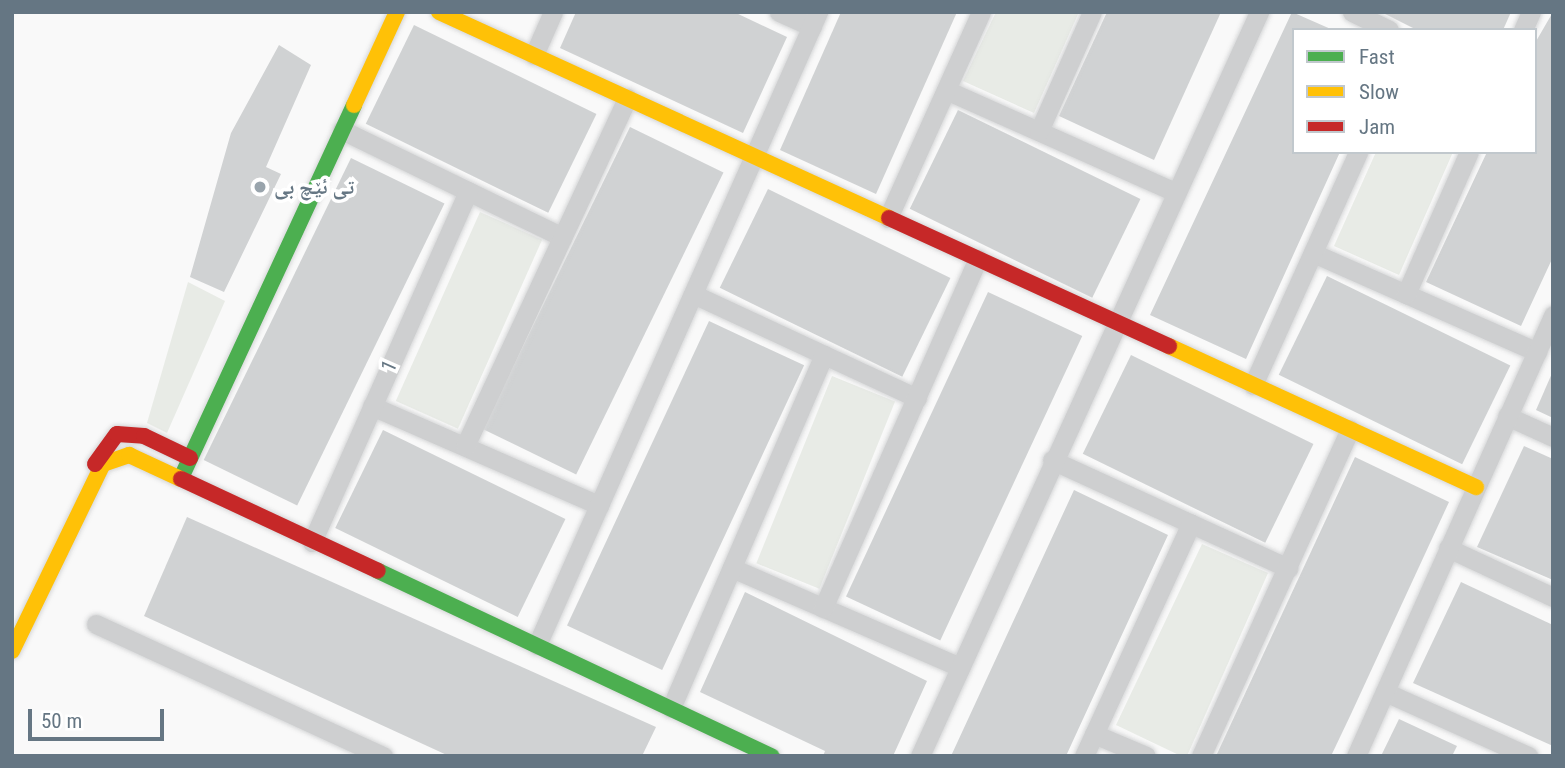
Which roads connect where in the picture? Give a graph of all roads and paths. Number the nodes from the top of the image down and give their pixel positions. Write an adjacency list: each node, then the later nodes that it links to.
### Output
1 (397, 12): 16 (street)
2 (439, 12): 13 (street)
3 (553, 12): 13 (street)
4 (779, 12): 10 (street)
5 (981, 12): 14 (street)
6 (1092, 12): 17 (street)
7 (1259, 12): 22 (street)
8 (1352, 12): 11 (street)
9 (1531, 12): 12 (street)
10 (815, 20): 20 (street)
11 (1385, 28)
12 (1524, 28)
13 (534, 55): 15 (street)
14 (946, 90): 17 (street); 23 (street)
15 (627, 98): 20 (street); 24 (street)
16 (342, 130): 21 (street); 40 (street)
17 (1039, 131): 22 (street)
18 (1357, 154): 25 (street)
19 (1468, 154): 28 (street)
20 (754, 156): 23 (street); 27 (street)
21 (468, 191): 24 (street); 35 (street, 1)
22 (1175, 192): 30 (street)
23 (888, 218): 26 (street)
24 (562, 237): 39 (street)
25 (1313, 253): 28 (street); 33 (street)
26 (978, 259): 30 (street); 34 (street)
27 (692, 294): 32 (street); 45 (street)
28 (1406, 294): 31 (street)
29 (1553, 315): 31 (street)
30 (1114, 321): 33 (street); 41 (street)
31 (1536, 352): 36 (street)
32 (824, 355): 34 (street); 49 (street)
33 (1253, 385): 37 (street)
34 (917, 398): 52 (street)
35 (372, 406): 39 (street); 47 (street, 1)
36 (1507, 416): 38 (street); 43 (street)
37 (1349, 429): 43 (street); 50 (street)
38 (1553, 437)
39 (465, 446): 45 (street)
40 (190, 458): 42 (street); 44 (street)
41 (1052, 460): 46 (street); 57 (street)
42 (181, 478): 44 (street); 47 (street)
43 (1476, 487): 48 (street)
44 (85, 495): 53 (street)
45 (599, 505): 55 (street)
46 (1191, 523): 50 (street); 60 (street)
47 (312, 542): 55 (street)
48 (1448, 548): 51 (street); 58 (street)
49 (732, 568): 52 (street); 59 (street)
50 (1288, 568): 66 (street)
51 (1553, 597)
52 (823, 608): 57 (street)
53 (17, 621): 56 (street)
54 (96, 624): 61 (street)
55 (537, 645): 59 (street)
56 (12, 652)
57 (960, 667): 63 (street)
58 (1385, 692): 67 (street); 68 (street)
59 (671, 708): 62 (street)
60 (1094, 734): 64 (street); 65 (street)
61 (383, 756)
62 (772, 756)
63 (920, 756)
64 (1084, 756)
65 (1146, 756)
66 (1201, 756)
67 (1356, 756)
68 (1528, 756)

